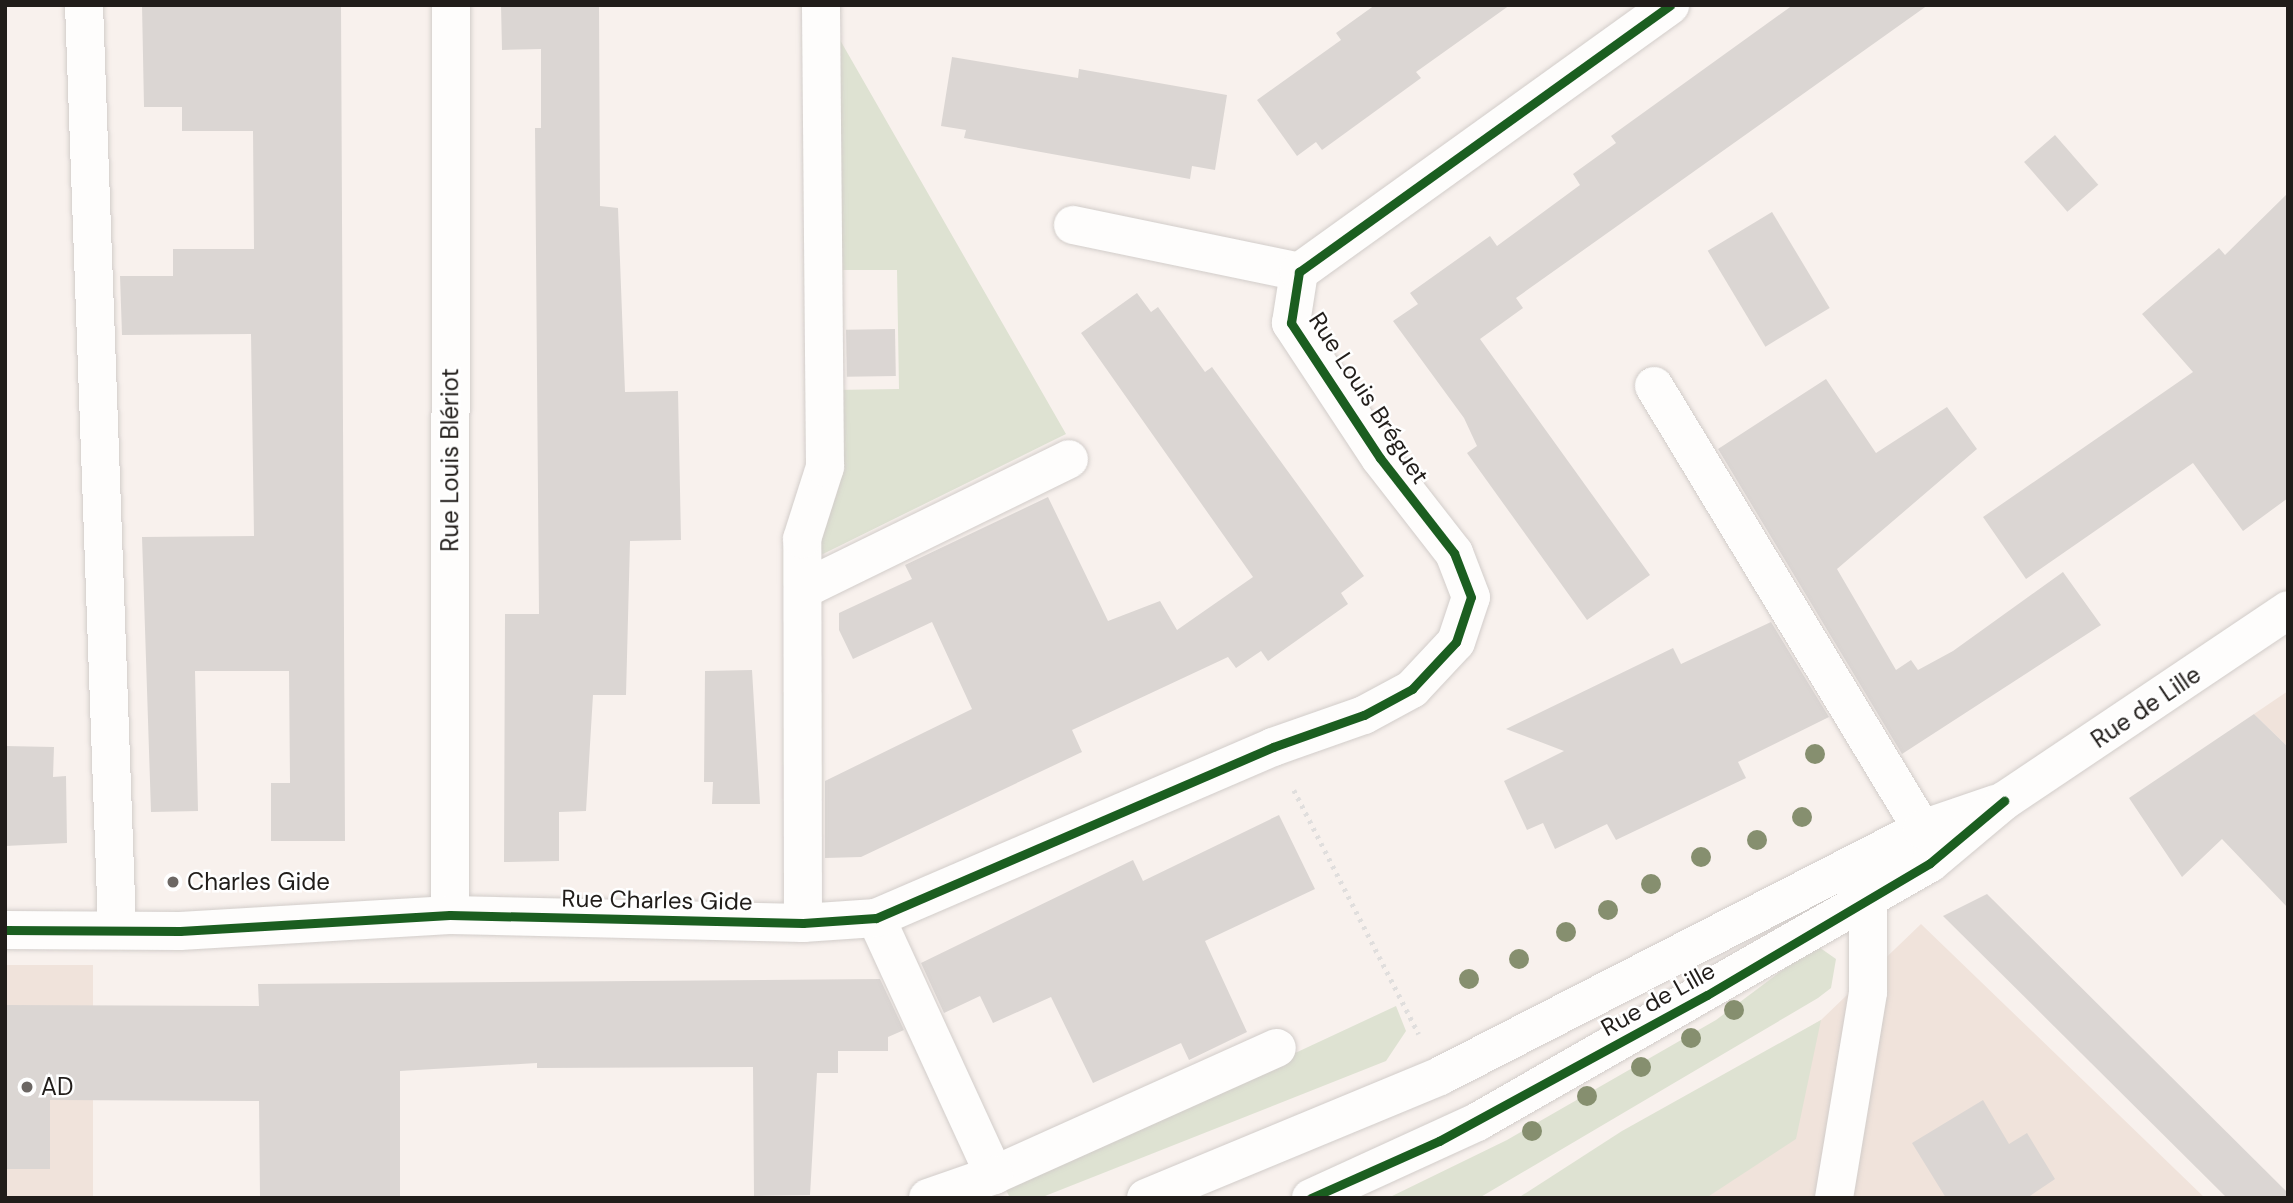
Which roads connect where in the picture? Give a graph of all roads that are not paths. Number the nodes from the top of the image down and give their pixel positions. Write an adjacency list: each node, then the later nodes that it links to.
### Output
1 (84, 5): 18 (street)
2 (451, 5): 15 (street, Rue Louis Blériot)
3 (821, 5): 9 (street)
4 (1670, 5): 6 (street)
5 (1073, 225): 6 (street)
6 (1299, 272): 11 (street, Rue Louis Bréguet)
7 (1654, 386): 13 (street)
8 (1069, 459): 9 (street)
9 (804, 589): 17 (street)
10 (2288, 610): 12 (street, Rue de Lille)
11 (1273, 747): 16 (street, Rue Charles Gide)
12 (2004, 801): 13 (street, Rue de Lille); 14 (street, Rue de Lille)
13 (1923, 829): 23 (street, Rue de Lille)
14 (1868, 900): 24 (street, Rue de Lille); 25 (street)
15 (450, 915): 17 (street, Rue Charles Gide); 18 (street, Rue Charles Gide)
16 (876, 918): 17 (street, Rue Charles Gide); 21 (street)
17 (803, 923)
18 (117, 929): 19 (street, Rue Charles Gide)
19 (5, 930)
20 (1277, 1048): 21 (street)
21 (994, 1175): 22 (street)
22 (928, 1198)
23 (1146, 1198)
24 (1311, 1198)
25 (1834, 1198)

